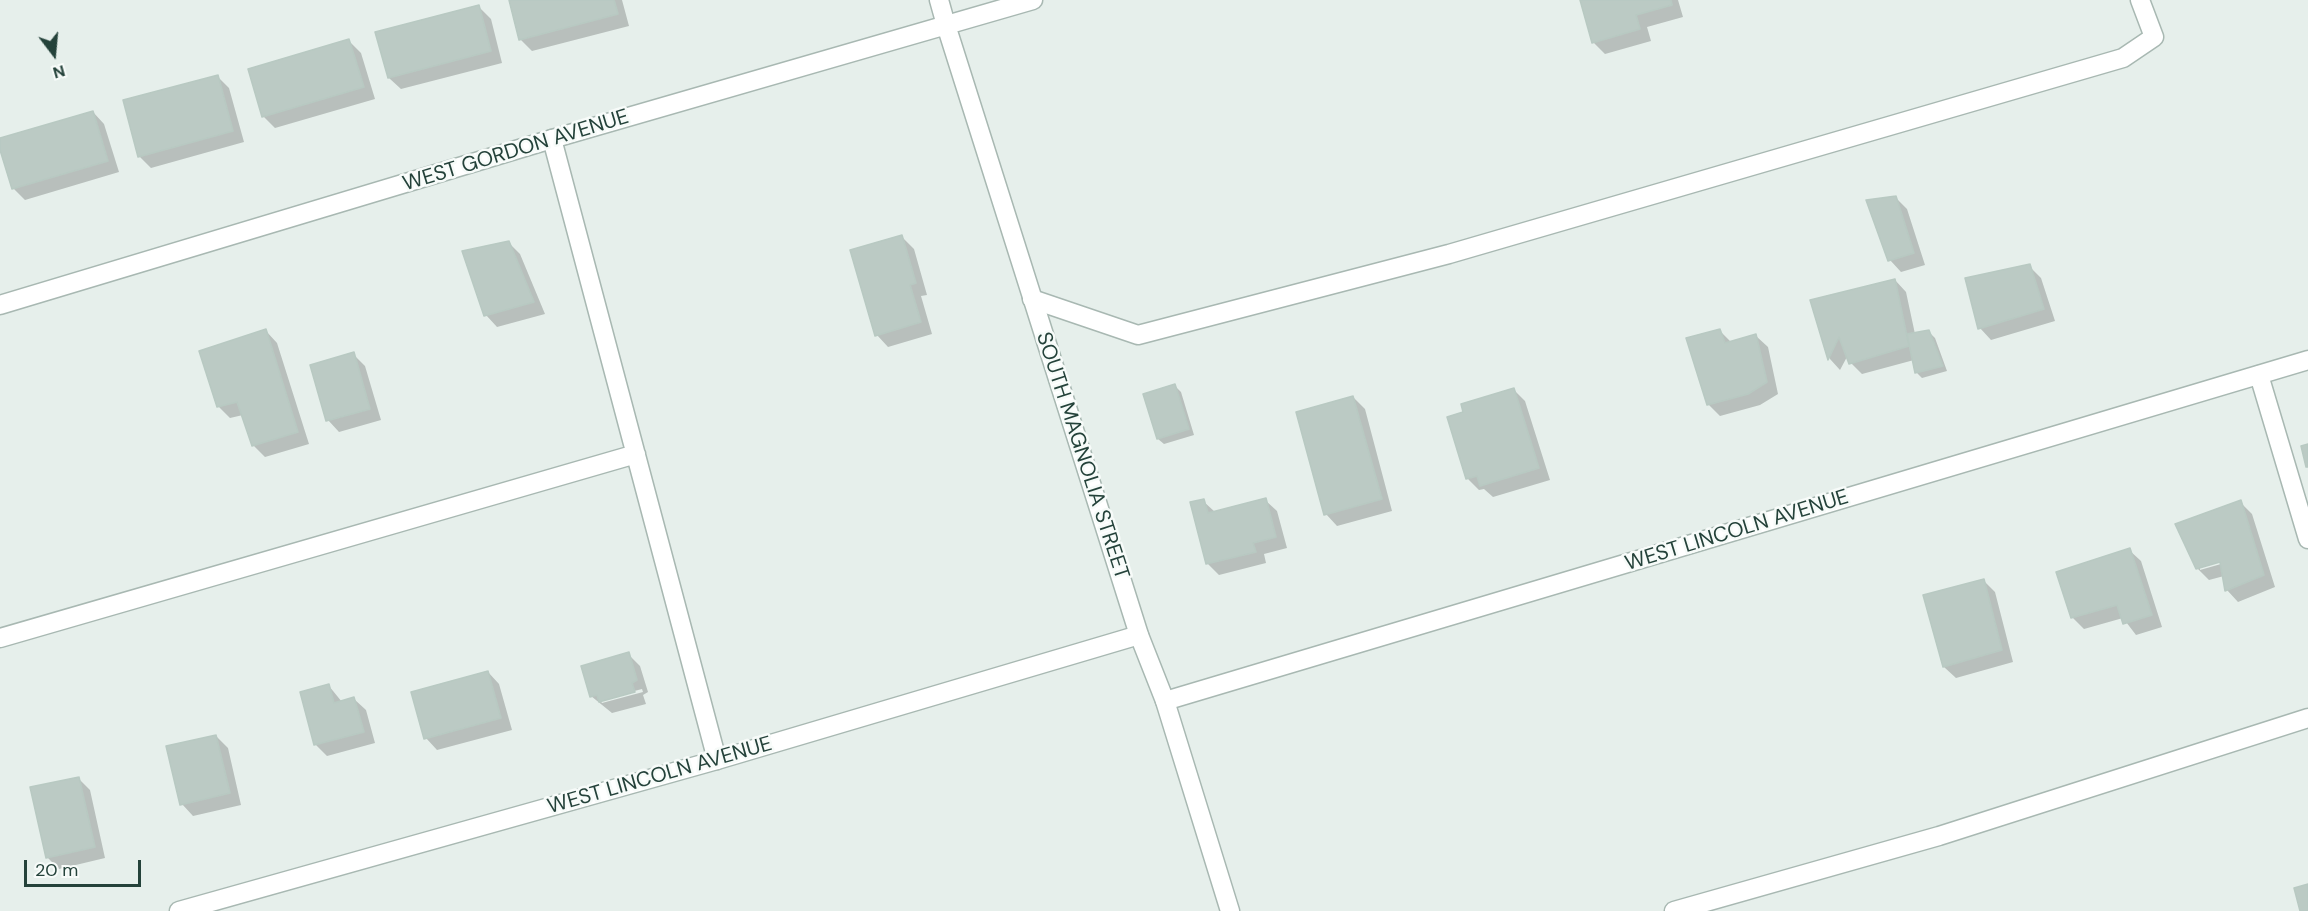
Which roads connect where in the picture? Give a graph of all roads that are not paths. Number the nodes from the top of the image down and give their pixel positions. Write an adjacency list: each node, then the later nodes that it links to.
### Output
1 (939, 0): 4 (street, SOUTH MAGNOLIA STREET)
2 (1033, 0): 4 (street, WEST GORDON AVENUE)
3 (2140, 0): 6 (street)
4 (946, 25): 5 (street, WEST GORDON AVENUE); 6 (street, SOUTH MAGNOLIA STREET)
5 (552, 139): 7 (street, WEST GORDON AVENUE); 10 (street)
6 (1032, 299): 12 (street, SOUTH MAGNOLIA STREET)
7 (0, 305)
8 (2308, 360): 9 (street, WEST LINCOLN AVENUE)
9 (2259, 375): 11 (street); 14 (street, WEST LINCOLN AVENUE)
10 (636, 454): 13 (street); 16 (street)
11 (2308, 539)
12 (1139, 635): 14 (street, SOUTH MAGNOLIA STREET); 16 (street, WEST LINCOLN AVENUE)
13 (0, 638)
14 (1165, 701): 18 (street, SOUTH MAGNOLIA STREET)
15 (2308, 718): 19 (street)
16 (717, 760): 17 (street, WEST LINCOLN AVENUE)
17 (179, 911)
18 (1230, 911)
19 (1674, 911)

